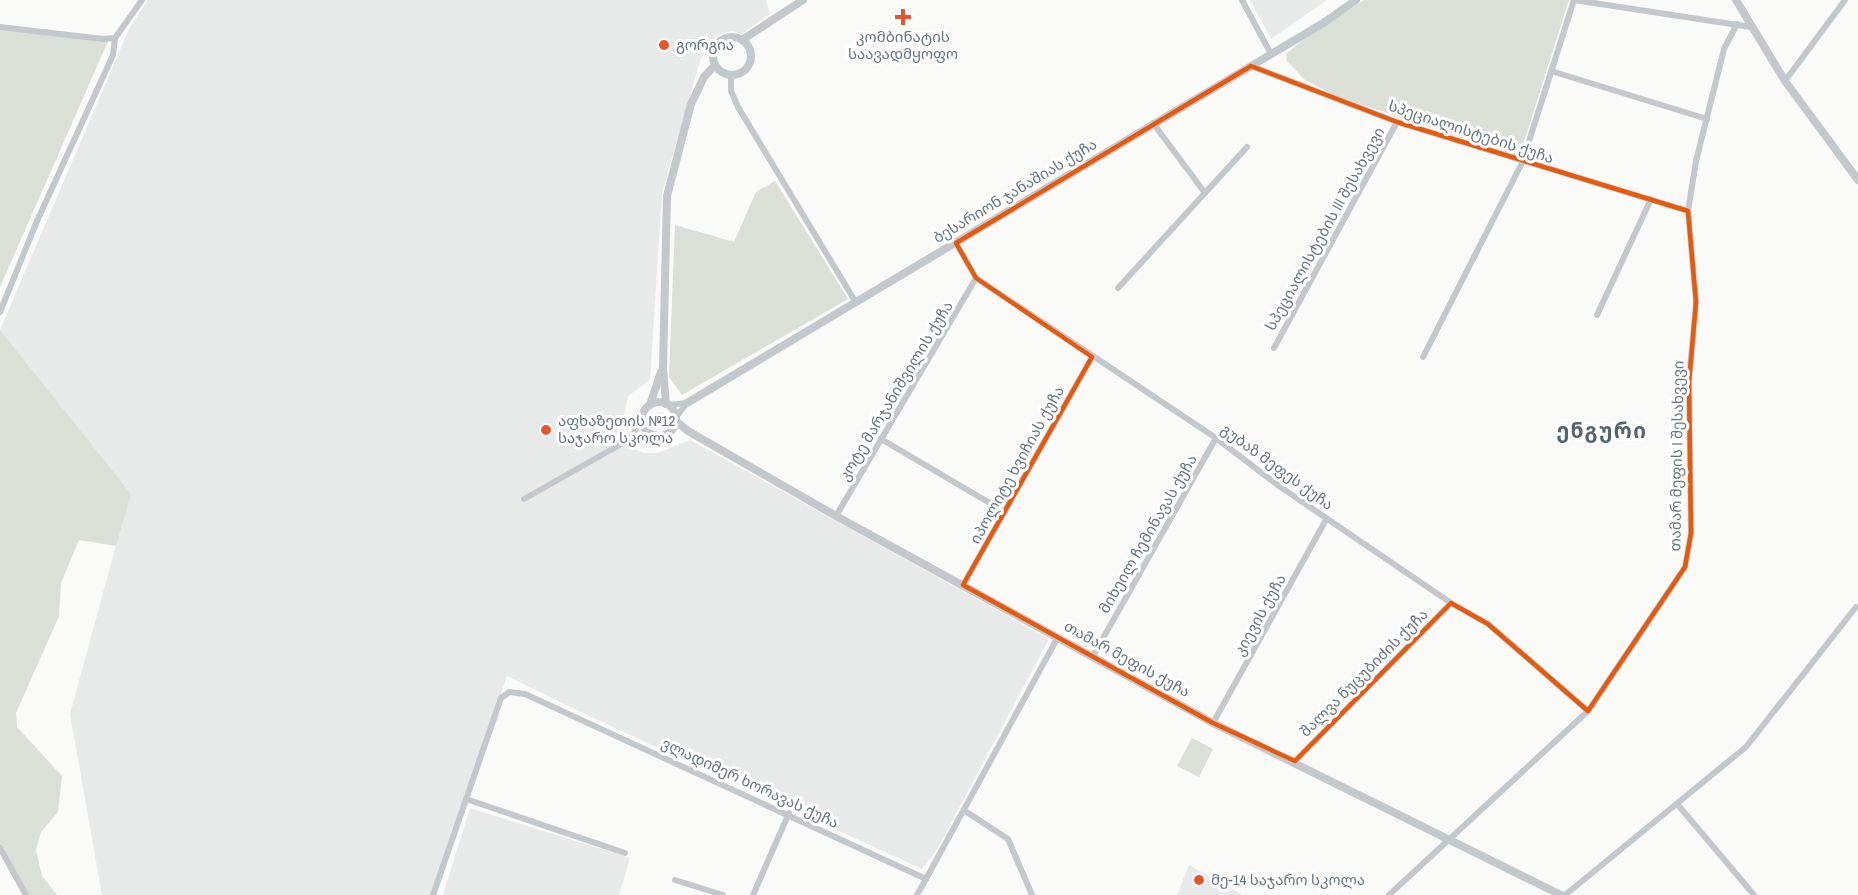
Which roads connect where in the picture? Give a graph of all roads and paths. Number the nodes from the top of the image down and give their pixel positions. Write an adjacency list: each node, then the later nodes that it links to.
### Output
1 (142, 0): 11 (street)
2 (803, 0): 12 (street)
3 (1242, 0): 13 (street)
4 (1356, 0): 13 (street, ბესარიონ ჯანაშიას ქუჩა)
5 (1574, 0): 8 (street); 16 (street)
6 (1845, 0): 18 (street)
7 (1739, 2): 10 (street)
8 (1737, 24): 10 (street); 19 (street, თამარ მეფის I შესახვევი)
9 (0, 27): 11 (street)
10 (1751, 27): 18 (street)
11 (116, 38): 32 (street)
12 (742, 40): 14 (street); 17 (street)
13 (1271, 54): 15 (street, ბესარიონ ჯანაშიას ქუჩა)
14 (715, 64): 17 (street); 37 (street)
15 (1251, 66): 20 (street, სპეციალისტების ქუჩა); 21 (street, ბესარიონ ჯანაშიას ქუჩა)
16 (1551, 71): 19 (street); 23 (street)
17 (731, 75): 31 (street)
18 (1785, 81): 24 (street)
19 (1707, 119): 27 (street, თამარ მეფის I შესახვევი)
20 (1397, 122): 23 (street, სპეციალისტების ქუჩა); 34 (street, სპეციალისტების III შესახვევი)
21 (1154, 123): 25 (street); 28 (street, ბესარიონ ჯანაშიას ქუჩა)
22 (1247, 147): 25 (street)
23 (1522, 163): 26 (street, სპეციალისტების ქუჩა); 36 (street)
24 (1858, 180)
25 (1205, 193): 30 (street)
26 (1651, 199): 27 (street, სპეციალისტების ქუჩა); 33 (street)
27 (1688, 211): 58 (street, თამარ მეფის I შესახვევი)
28 (956, 243): 29 (street, გუბაზ მეფეს ქუჩა); 31 (street, ბესარიონ ჯანაშიას ქუჩა)
29 (976, 278): 35 (street, გუბაზ მეფეს ქუჩა); 48 (street, კოტე მარჯანიშვილის ქუჩა)
30 (1118, 288)
31 (855, 301): 38 (street, ბესარიონ ჯანაშიას ქუჩა)
32 (0, 312)
33 (1597, 315)
34 (1274, 348)
35 (1092, 357): 46 (street, გუბაზ მეფეს ქუჩა); 50 (street, იპოლიტე ხვიჩიას ქუჩა)
36 (1423, 357)
37 (663, 368): 39 (street); 40 (street)
38 (687, 403): 39 (street); 42 (street)
39 (667, 404): 40 (street); 42 (street)
40 (650, 405): 41 (street)
41 (643, 417): 44 (street); 47 (street)
42 (676, 419): 43 (street, თამარ მეფის ქუჩა); 45 (street)
43 (688, 431): 45 (street); 51 (street, თამარ მეფის ქუჩა)
44 (653, 435): 45 (street); 47 (street)
45 (666, 435)
46 (1216, 438): 52 (street, გუბაზ მეფეს ქუჩა); 57 (street, მიხეილ ჩემინავას ქუჩა)
47 (630, 439): 49 (street)
48 (881, 439): 50 (street); 51 (street, კოტე მარჯანიშვილის ქუჩა)
49 (524, 499)
50 (1005, 512): 53 (street, იპოლიტე ხვიჩიას ქუჩა)
51 (836, 516): 53 (street, თამარ მეფის ქუჩა)
52 (1327, 518): 54 (street, გუბაზ მეფეს ქუჩა); 59 (street, კიევის ქუჩა)
53 (963, 585): 56 (street, თამარ მეფის ქუჩა)
54 (1450, 603): 58 (street, გუბაზ მეფეს ქუჩა); 60 (street, შალვა ნუცუბიძის ქუჩა)
55 (1856, 607): 62 (street)
56 (1058, 637): 57 (street, თამარ მეფის ქუჩა); 63 (street)
57 (1093, 656): 59 (street, თამარ მეფის ქუჩა)
58 (1588, 711): 65 (street, თამარ მეფის I შესახვევი)
59 (1213, 723): 60 (street, თამარ მეფის ქუჩა)
60 (1294, 761): 65 (street, თამარ მეფის ქუჩა)
61 (466, 799): 64 (street, ვლადიმერ ხორავას ქუჩა); 67 (street); 71 (street, ვლადიმერ ხორავას ქუჩა)
62 (1678, 805): 77 (street); 78 (street)
63 (965, 811): 68 (street); 75 (street)
64 (789, 813): 68 (street, ვლადიმერ ხორავას ქუჩა); 73 (street)
65 (1449, 842): 76 (street, თამარ მეფის I შესახვევი); 77 (street, თამარ მეფის ქუჩა)
66 (0, 848): 70 (street)
67 (626, 853)
68 (926, 879): 74 (street)
69 (675, 880): 72 (street)
70 (26, 895)
71 (433, 895)
72 (723, 895)
73 (753, 895)
74 (917, 895)
75 (1032, 895)
76 (1389, 895)
77 (1563, 895)
78 (1754, 895)

